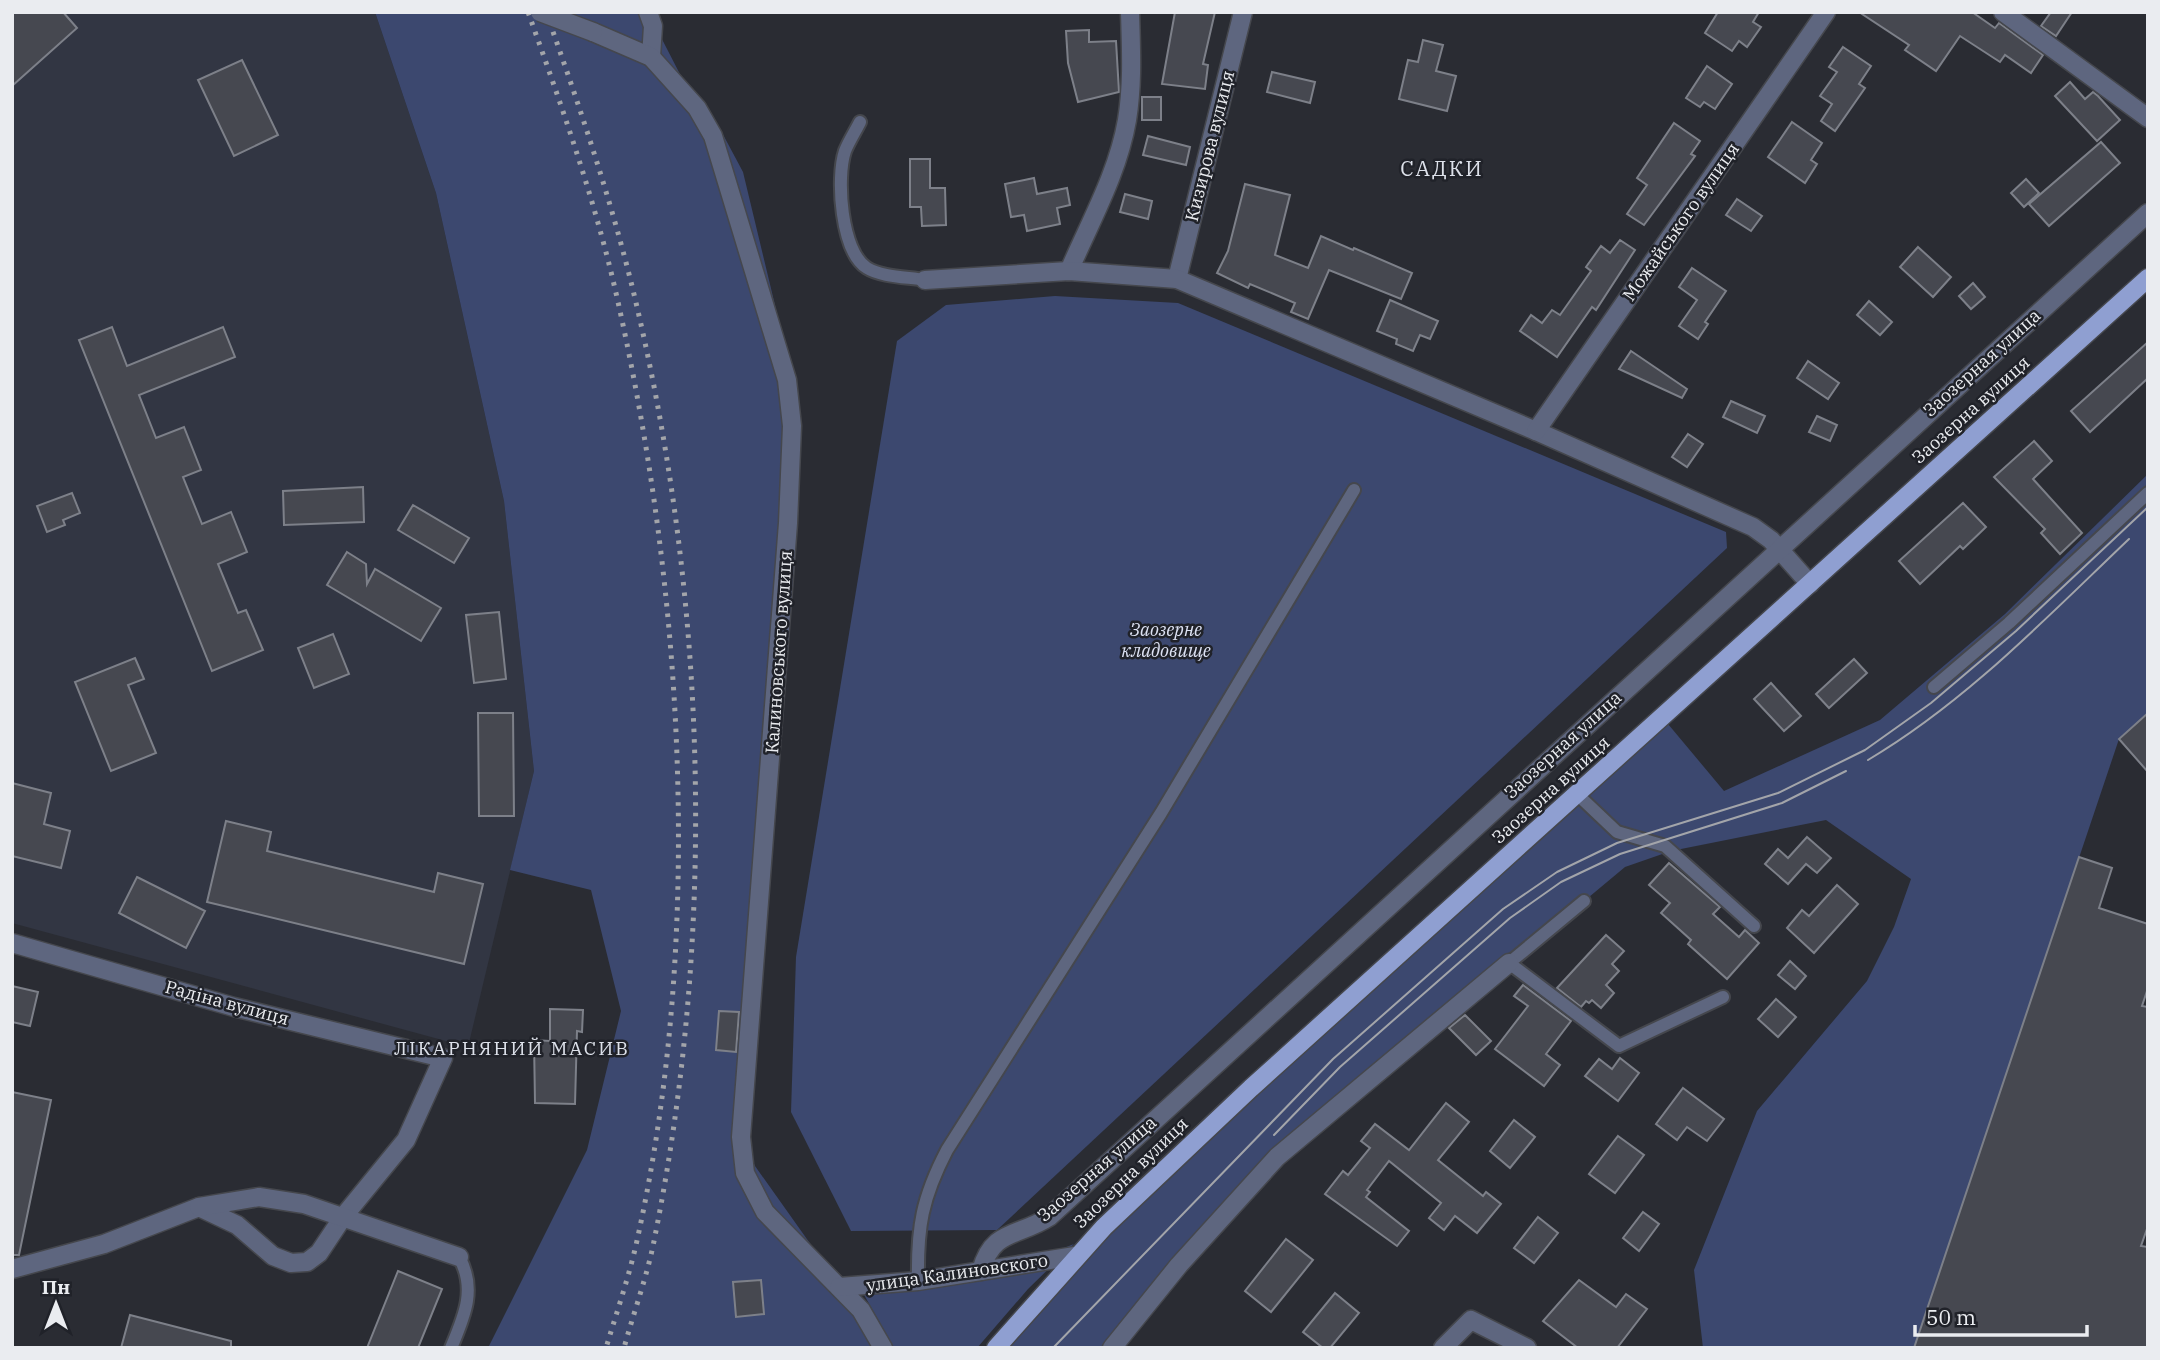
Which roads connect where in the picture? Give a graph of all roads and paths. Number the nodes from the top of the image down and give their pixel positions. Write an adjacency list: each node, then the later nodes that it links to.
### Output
1 (540, 12): 7 (street, Калиновського вулиця, bridge)
2 (648, 12): 7 (street)
3 (1130, 12): 11 (street)
4 (1243, 12): 13 (street, Кизирова вулиця)
5 (1826, 12): 15 (street, Можайського вулиця)
6 (2003, 12): 8 (street)
7 (651, 57): 34 (street, Калиновського вулиця)
8 (2148, 118)
9 (860, 122): 14 (lane)
10 (2148, 213): 18 (street, Заозерная улица)
11 (1069, 271): 13 (street); 14 (street)
12 (2148, 278): 19 (main road, Заозерна вулиця)
13 (1177, 279): 15 (street)
14 (925, 280)
15 (1536, 431): 18 (street)
16 (1354, 490): 33 (lane)
17 (2148, 493): 20 (lane)
18 (1779, 548): 19 (street); 32 (street, Заозерная улица)
19 (1810, 584): 21 (main road, Заозерна вулиця)
20 (1934, 687)
21 (1578, 795): 23 (lane); 29 (main road, Заозерна вулиця)
22 (1584, 901): 25 (lane)
23 (1754, 926)
24 (12, 943): 28 (street, Радіна вулиця)
25 (1509, 963): 26 (lane); 38 (street)
26 (1723, 997)
27 (199, 1207): 28 (street); 28 (street); 31 (street)
28 (343, 1217): 30 (street)
29 (1075, 1256): 32 (street, улица Калиновского); 37 (main road, Заозерна вулиця)
30 (458, 1257): 35 (lane)
31 (12, 1269)
32 (981, 1271): 33 (street, улица Калиновского)
33 (918, 1281): 34 (street, улица Калиновского)
34 (839, 1287): 36 (street, Калиновського вулиця)
35 (452, 1348)
36 (883, 1348)
37 (996, 1348)
38 (1112, 1348)
39 (1443, 1348): 40 (street)
40 (1527, 1348)

